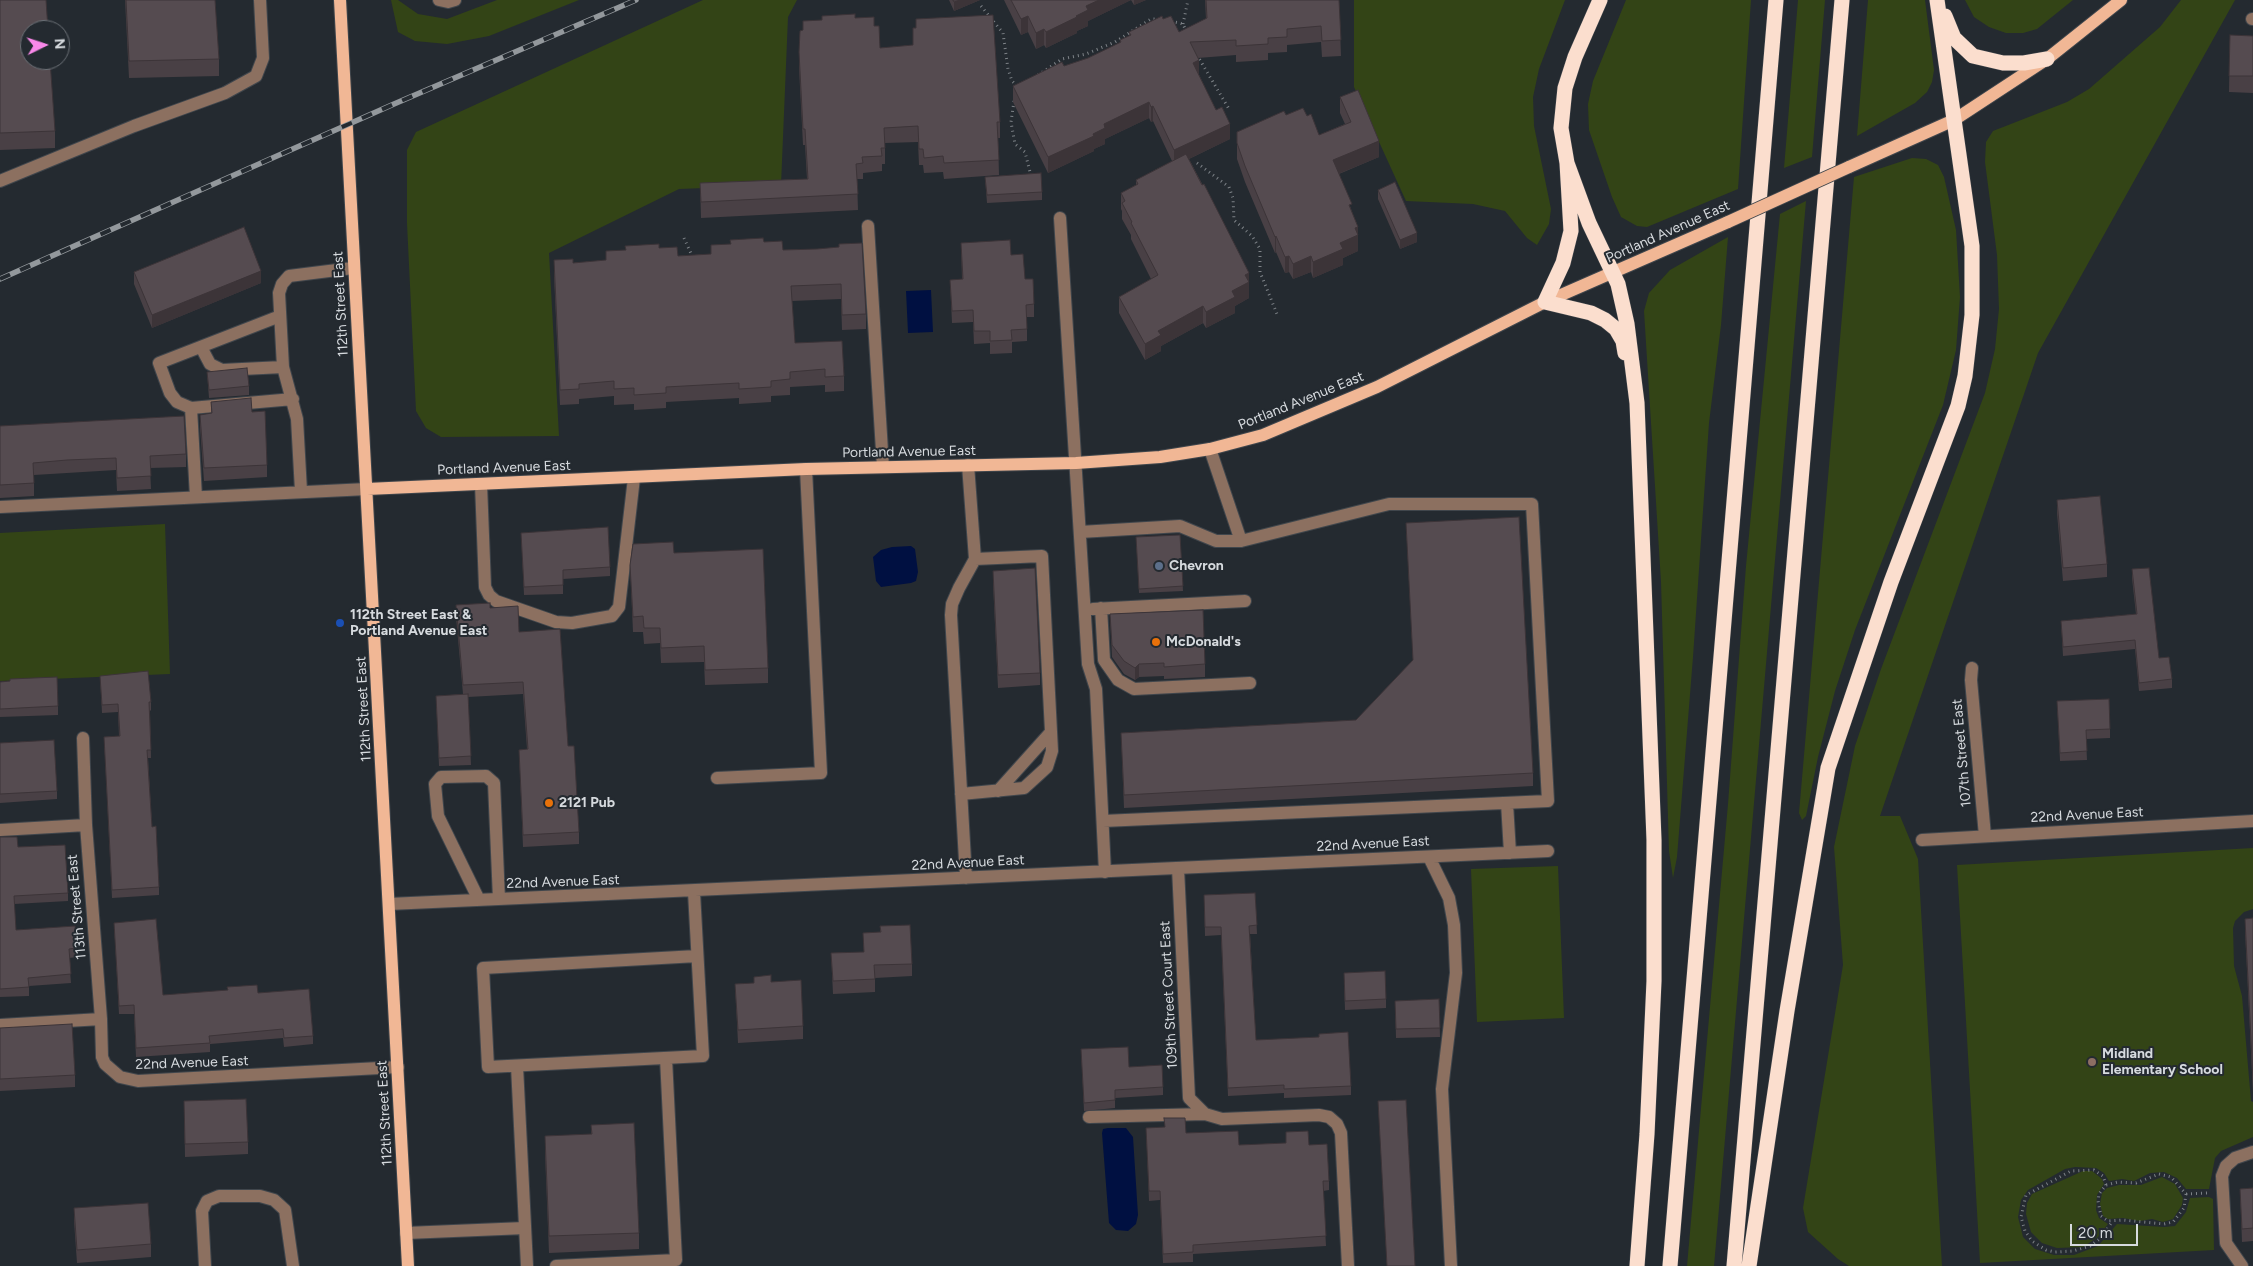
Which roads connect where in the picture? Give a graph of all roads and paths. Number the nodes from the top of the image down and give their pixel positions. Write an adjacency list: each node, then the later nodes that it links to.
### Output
1 (260, 0): 24 (street)
2 (340, 0): 29 (main road, 112th Street East)
3 (439, 0): 4 (street)
4 (455, 0)
5 (1188, 0): 12 (path)
6 (1600, 0): 21 (highway)
7 (1776, 0): 102 (highway)
8 (1842, 0): 103 (highway)
9 (1938, 0): 15 (highway); 20 (highway)
10 (2122, 0): 15 (main road, Portland Avenue East)
11 (981, 6): 17 (path)
12 (1183, 24): 13 (path); 16 (path)
13 (1190, 39)
14 (1193, 47): 19 (path)
15 (2047, 58): 20 (main road, Portland Avenue East)
16 (1036, 76)
17 (1026, 86)
18 (1016, 97): 23 (path)
19 (1229, 109)
20 (1954, 120): 30 (main road, Portland Avenue East, bridge); 104 (highway)
21 (1567, 163): 30 (highway); 31 (highway)
22 (1197, 164): 32 (path)
23 (1032, 177)
24 (0, 181)
25 (1060, 218): 40 (street)
26 (868, 226): 42 (street)
27 (684, 238): 28 (path)
28 (696, 264)
29 (353, 268): 33 (street); 46 (main road, 112th Street East)
30 (1613, 273): 31 (main road, Portland Avenue East); 37 (highway)
31 (1545, 302): 37 (highway); 39 (main road, Portland Avenue East)
32 (1277, 314)
33 (280, 316): 34 (street); 35 (street)
34 (201, 347): 35 (street); 38 (street)
35 (283, 367): 36 (street)
36 (293, 400): 38 (street); 47 (street)
37 (1636, 403): 101 (highway)
38 (191, 408): 48 (street)
39 (1210, 449): 40 (main road, Portland Avenue East); 51 (street)
40 (1076, 463): 41 (main road, Portland Avenue East); 50 (street)
41 (968, 466): 42 (main road, Portland Avenue East); 52 (street)
42 (883, 467): 43 (main road, Portland Avenue East)
43 (806, 469): 44 (main road, Portland Avenue East); 60 (street)
44 (634, 478): 45 (main road, Portland Avenue East); 45 (street)
45 (481, 484): 46 (main road, Portland Avenue East)
46 (367, 489): 47 (street); 79 (main road, 112th Street East)
47 (301, 492): 48 (street)
48 (196, 497): 49 (street)
49 (0, 507)
50 (1080, 532): 51 (street); 55 (street)
51 (1242, 541): 63 (street)
52 (975, 559): 58 (street); 62 (street)
53 (1245, 600): 54 (street)
54 (1101, 608): 55 (street); 57 (street)
55 (1085, 609): 64 (street)
56 (1972, 668): 68 (street, 107th Street East)
57 (1250, 684)
58 (1051, 732): 61 (street); 61 (street)
59 (83, 738): 66 (street, 113th Street East)
60 (717, 778)
61 (998, 791): 62 (street)
62 (961, 794): 75 (street)
63 (1507, 802): 64 (street); 71 (street)
64 (1103, 821): 74 (street)
65 (2253, 821): 68 (street, 22nd Avenue East)
66 (86, 826): 67 (street); 81 (street, 113th Street East)
67 (0, 830)
68 (1985, 836): 69 (street, 22nd Avenue East)
69 (1922, 840)
70 (1548, 851): 71 (street, 22nd Avenue East)
71 (1510, 853): 72 (street, 22nd Avenue East)
72 (1429, 857): 73 (street, 22nd Avenue East); 100 (street)
73 (1178, 868): 74 (street, 22nd Avenue East); 87 (street, 109th Street Court East)
74 (1105, 872): 75 (street, 22nd Avenue East)
75 (966, 878): 76 (street, 22nd Avenue East)
76 (694, 892): 77 (street, 22nd Avenue East); 80 (street)
77 (499, 899): 78 (street, 22nd Avenue East); 78 (street)
78 (479, 900): 79 (street, 22nd Avenue East)
79 (389, 904): 85 (main road, 112th Street East)
80 (697, 956): 83 (street); 84 (street)
81 (101, 1019): 82 (street); 86 (street, 113th Street East)
82 (0, 1025)
83 (666, 1058): 84 (street); 98 (street)
84 (517, 1066): 92 (street)
85 (398, 1068): 86 (street, 22nd Avenue East); 93 (main road, 112th Street East)
86 (111, 1070)
87 (1205, 1114): 88 (street); 99 (street)
88 (1089, 1116)
89 (2253, 1152): 105 (street)
90 (2106, 1185): 91 (path); 91 (path); 91 (path)
91 (2112, 1222)
92 (526, 1228): 93 (street); 97 (street)
93 (406, 1233): 96 (main road, 112th Street East)
94 (205, 1266): 95 (street)
95 (293, 1266)
96 (408, 1266)
97 (527, 1266)
98 (556, 1266)
99 (1348, 1266)
100 (1452, 1266)
101 (1637, 1266)
102 (1670, 1266)
103 (1734, 1266)
104 (1749, 1266)
105 (2242, 1266)

